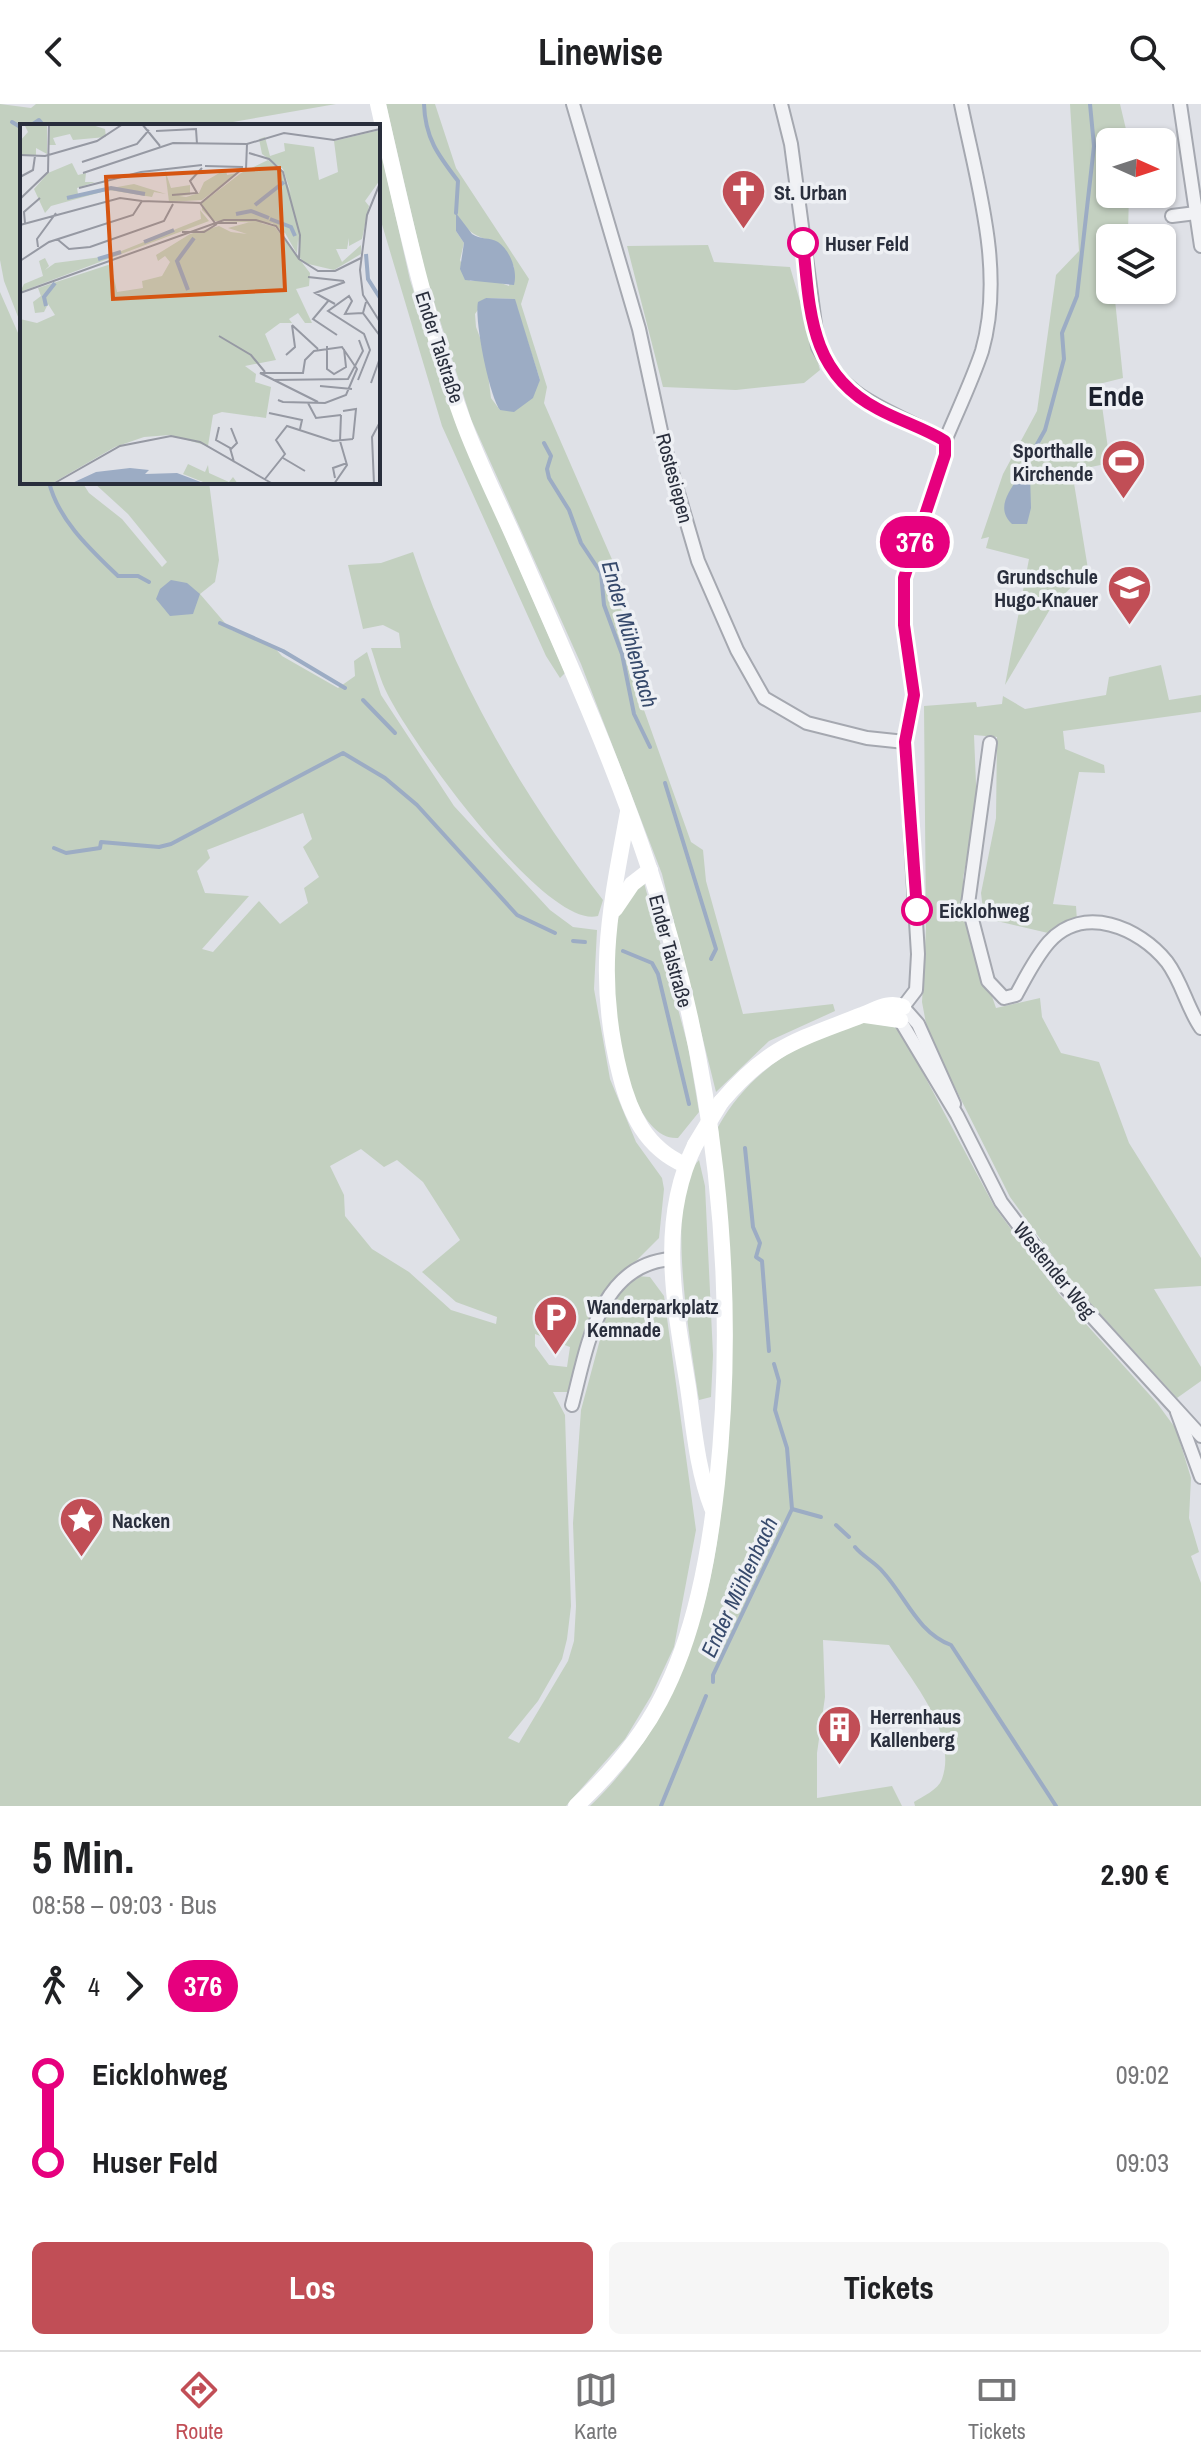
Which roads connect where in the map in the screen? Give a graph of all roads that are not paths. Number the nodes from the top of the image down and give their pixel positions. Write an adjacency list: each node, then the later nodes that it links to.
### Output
1 (378, 104): 12 (main road, Ender Talstraße)
2 (573, 104): 10 (street, Rostesiepen)
3 (781, 104): 9 (street)
4 (961, 104): 9 (street)
5 (1180, 104): 6 (street)
6 (1196, 213): 7 (street); 8 (street)
7 (1172, 216)
8 (1201, 246)
9 (945, 441): 10 (street)
10 (905, 742): 15 (street)
11 (990, 743): 16 (street)
12 (628, 812): 13 (main road, Ender Talstraße); 14 (main road)
13 (650, 870): 14 (main road); 24 (main road, Ender Talstraße)
14 (608, 921): 17 (main road)
15 (902, 1014): 17 (main road, bridge); 20 (street, Westender Weg)
16 (1201, 1028)
17 (685, 1165): 18 (main road)
18 (671, 1259): 19 (street); 24 (main road)
19 (572, 1405)
20 (1176, 1409): 21 (street, Westender Weg); 22 (street, Westender Weg)
21 (1201, 1436)
22 (1198, 1457): 23 (street, Westender Weg)
23 (1201, 1477)
24 (713, 1511): 25 (main road, Ender Talstraße)
25 (576, 1806)

